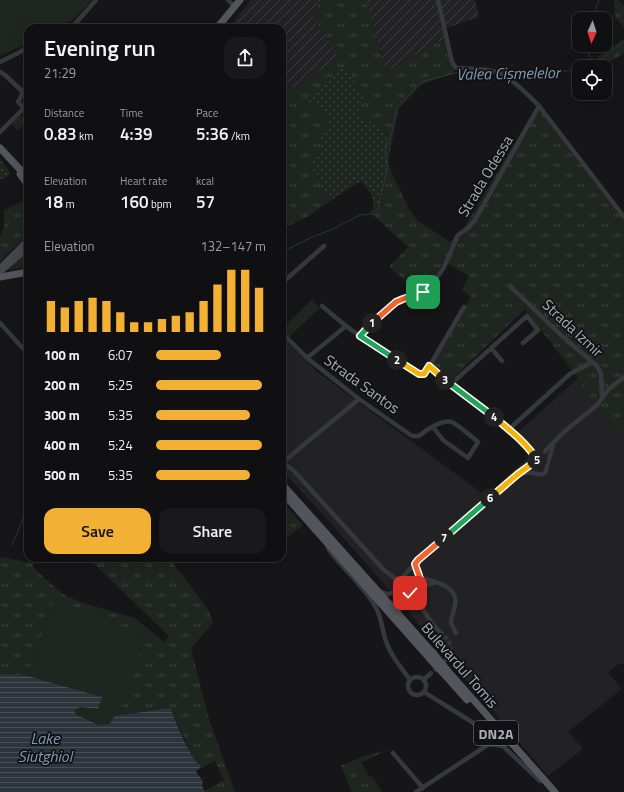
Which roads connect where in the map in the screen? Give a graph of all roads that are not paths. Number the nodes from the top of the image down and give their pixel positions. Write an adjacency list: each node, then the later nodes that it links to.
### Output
1 (96, 0): 7 (street)
2 (228, 0): 6 (street)
3 (240, 0): 6 (main road)
4 (245, 0): 9 (main road)
5 (438, 0): 15 (street)
6 (235, 7): 8 (main road)
7 (77, 24)
8 (220, 24)
9 (225, 24)
10 (24, 50): 11 (street)
11 (0, 62)
12 (0, 72): 13 (street)
13 (24, 90)
14 (24, 93): 16 (street)
15 (539, 106): 23 (street); 37 (street, Strada Odessa)
16 (24, 108)
17 (24, 108): 18 (street)
18 (0, 132)
19 (0, 148): 20 (main road)
20 (8, 156): 21 (main road); 22 (main road)
21 (24, 174)
22 (24, 179)
23 (624, 217)
24 (24, 244): 27 (main road)
25 (324, 246): 31 (street)
26 (24, 251): 28 (main road)
27 (0, 268)
28 (0, 272)
29 (24, 273): 30 (main road)
30 (0, 277)
31 (286, 279)
32 (511, 287): 44 (street, Strada Izmir)
33 (322, 306): 36 (street)
34 (464, 306): 45 (street)
35 (0, 323): 41 (street)
36 (346, 326): 37 (street); 42 (street)
37 (360, 336): 45 (street)
38 (286, 337): 42 (street, Strada Santos)
39 (523, 343): 40 (street)
40 (491, 348): 43 (street); 47 (street)
41 (24, 350)
42 (306, 358): 49 (street, Strada Santos)
43 (502, 361)
44 (592, 362): 48 (street, Strada Izmir); 51 (street)
45 (429, 366): 47 (street)
46 (624, 377): 48 (street)
47 (451, 384): 51 (street)
48 (602, 396): 52 (street)
49 (359, 399): 50 (street, Strada Santos); 53 (street)
50 (433, 427): 50 (street)
51 (508, 430): 54 (street)
52 (555, 441): 54 (street); 57 (street)
53 (286, 460)
54 (538, 461): 56 (street); 57 (street)
55 (286, 464): 65 (street)
56 (533, 464): 58 (street); 59 (street)
57 (547, 466): 58 (street)
58 (534, 473): 59 (street)
59 (518, 474): 63 (street)
60 (286, 488): 69 (main road, Bulevardul Tomis / DN2A)
61 (286, 496): 62 (main road, Bulevardul Tomis / DN2A)
62 (322, 537): 76 (main road, Bulevardul Tomis / DN2A); 79 (street)
63 (415, 564): 64 (street); 66 (street)
64 (405, 575): 65 (street); 66 (street); 68 (street)
65 (391, 576): 68 (street)
66 (419, 576): 67 (street); 70 (street)
67 (433, 583): 70 (street); 75 (street)
68 (401, 584): 69 (street); 71 (street)
69 (375, 588): 73 (main road, Bulevardul Tomis / DN2A)
70 (420, 588): 71 (street); 72 (street)
71 (411, 593): 72 (street); 73 (street)
72 (419, 601): 74 (street)
73 (403, 619): 76 (main road, Bulevardul Tomis / DN2A)
74 (439, 631)
75 (456, 633)
76 (432, 656): 77 (main road, Bulevardul Tomis / DN2A, bridge)
77 (445, 671): 86 (main road, Bulevardul Tomis / DN2A); 90 (main road, Bulevardul Tomis / DN2A)
78 (429, 675): 80 (street)
79 (410, 680): 80 (street); 81 (street)
80 (423, 680): 81 (street)
81 (424, 692): 82 (street)
82 (490, 734): 83 (street); 84 (street)
83 (489, 744): 84 (street); 87 (street)
84 (503, 746): 86 (street)
85 (393, 753): 87 (street)
86 (540, 781): 89 (main road, Bulevardul Tomis / DN2A)
87 (423, 788): 88 (street)
88 (416, 792)
89 (550, 792)
90 (556, 792)

